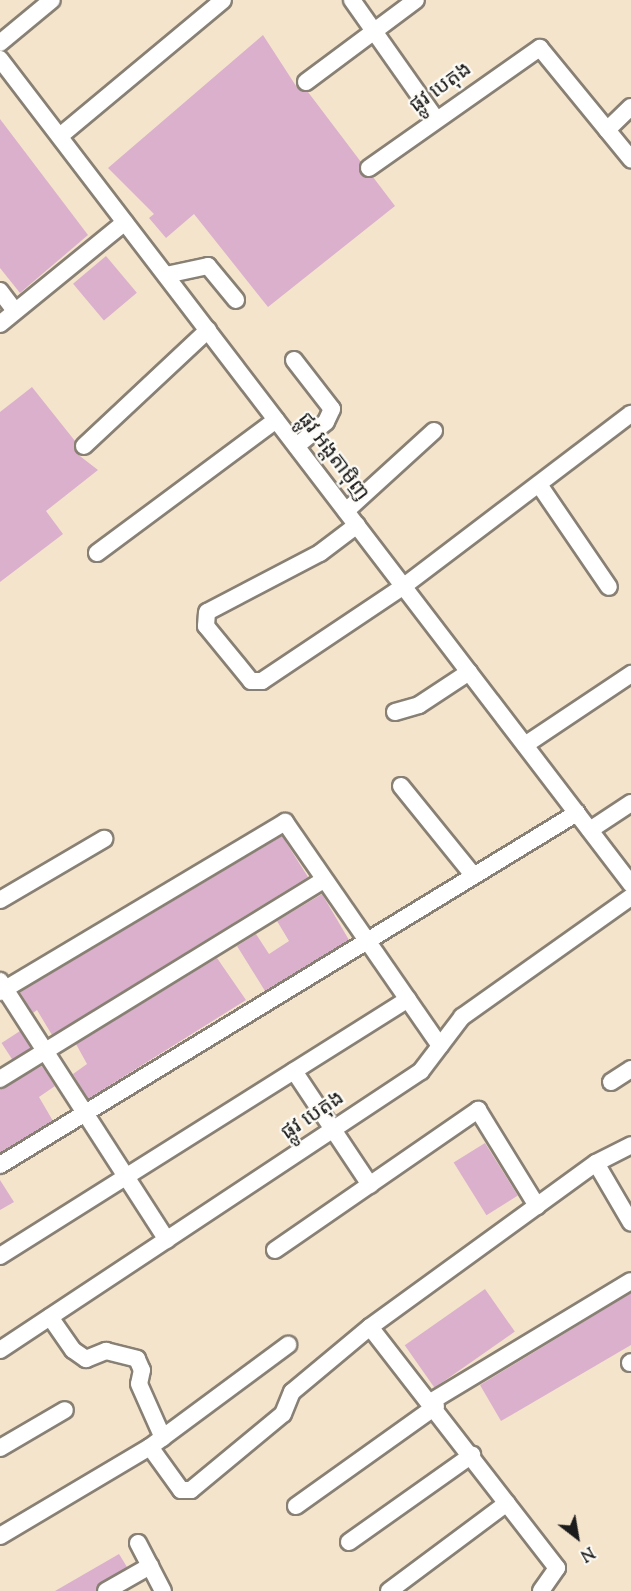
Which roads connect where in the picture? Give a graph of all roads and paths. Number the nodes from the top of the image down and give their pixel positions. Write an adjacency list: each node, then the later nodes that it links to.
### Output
1 (52, 0): 6 (street)
2 (223, 0): 12 (street)
3 (352, 0): 5 (street)
4 (416, 0): 5 (street)
5 (374, 32): 8 (street); 10 (street)
6 (0, 43)
7 (0, 59): 12 (street, ផ្លូវ អង្តតាម៉ិញ)
8 (306, 82)
9 (631, 107): 11 (street)
10 (436, 119): 11 (street, ផ្លូវ បេតុង); 14 (street, ផ្លូវ បេតុង)
11 (607, 130): 13 (street)
12 (60, 136): 15 (street, ផ្លូវ អង្តតាម៉ិញ)
13 (631, 159)
14 (369, 168)
15 (125, 222): 16 (street, ផ្លូវ អង្តតាម៉ិញ); 19 (street)
16 (166, 275): 18 (street); 21 (street, ផ្លូវ អង្តតាម៉ិញ)
17 (0, 291): 19 (street)
18 (236, 300)
19 (15, 311): 20 (street)
20 (0, 324)
21 (208, 330): 24 (street, ផ្លូវ អង្តតាម៉ិញ); 26 (street)
22 (294, 360): 27 (street)
23 (631, 414): 28 (street)
24 (276, 420): 27 (street, ផ្លូវ អង្តតាម៉ិញ); 31 (street)
25 (434, 431): 29 (street)
26 (84, 446)
27 (297, 446): 29 (street, ផ្លូវ អង្តតាម៉ិញ)
28 (540, 486): 32 (street); 33 (street)
29 (346, 511): 30 (street, ផ្លូវ អង្តតាម៉ិញ)
30 (357, 525): 32 (street, ផ្លូវ អង្តតាម៉ិញ); 32 (street)
31 (98, 554)
32 (404, 586): 34 (street, ផ្លូវ អង្តតាម៉ិញ)
33 (609, 586)
34 (469, 672): 36 (street); 37 (street, ផ្លូវ អង្តតាម៉ិញ)
35 (631, 674): 37 (street)
36 (395, 712)
37 (525, 745): 40 (street, ផ្លូវ អង្តតាម៉ិញ)
38 (401, 786): 43 (street)
39 (631, 803): 41 (street)
40 (577, 813): 41 (street, ផ្លូវ អង្តតាម៉ិញ); 43 (street)
41 (590, 830): 45 (street, ផ្លូវ អង្តតាម៉ិញ)
42 (104, 839): 47 (street)
43 (473, 875): 48 (street)
44 (324, 880): 48 (street); 49 (street); 52 (street)
45 (631, 884)
46 (631, 897): 51 (street, ផ្លូវ បេតុង)
47 (0, 900)
48 (364, 939): 50 (street); 57 (street)
49 (2, 987): 52 (street)
50 (408, 999): 51 (street); 54 (street)
51 (440, 1046): 58 (street, ផ្លូវ បេតុង)
52 (45, 1052): 55 (street); 57 (street)
53 (631, 1069): 56 (street)
54 (294, 1071): 58 (street); 62 (street)
55 (0, 1079)
56 (611, 1082)
57 (85, 1113): 61 (street); 62 (street)
58 (334, 1129): 63 (street); 66 (street, ផ្លូវ បេតុង)
59 (631, 1144): 60 (street)
60 (596, 1163): 64 (street); 65 (street)
61 (0, 1165)
62 (126, 1177): 66 (street); 68 (street)
63 (370, 1185): 64 (street); 67 (street)
64 (537, 1206): 71 (street)
65 (631, 1223)
66 (167, 1240): 70 (street, ផ្លូវ បេតុង)
67 (275, 1250)
68 (0, 1256)
69 (631, 1281): 74 (street)
70 (50, 1317): 73 (street, ផ្លូវ បេតុង); 76 (street)
71 (370, 1327): 74 (street); 76 (street)
72 (288, 1345): 76 (street)
73 (0, 1350)
74 (434, 1403): 78 (street); 80 (street)
75 (65, 1410): 77 (street)
76 (156, 1442): 81 (street)
77 (0, 1448)
78 (472, 1455): 79 (street); 82 (street)
79 (507, 1503): 87 (street); 88 (street)
80 (296, 1506)
81 (0, 1536)
82 (349, 1542)
83 (138, 1543): 84 (street)
84 (150, 1566): 85 (street); 86 (street)
85 (106, 1591)
86 (164, 1591)
87 (389, 1591)
88 (541, 1591)

